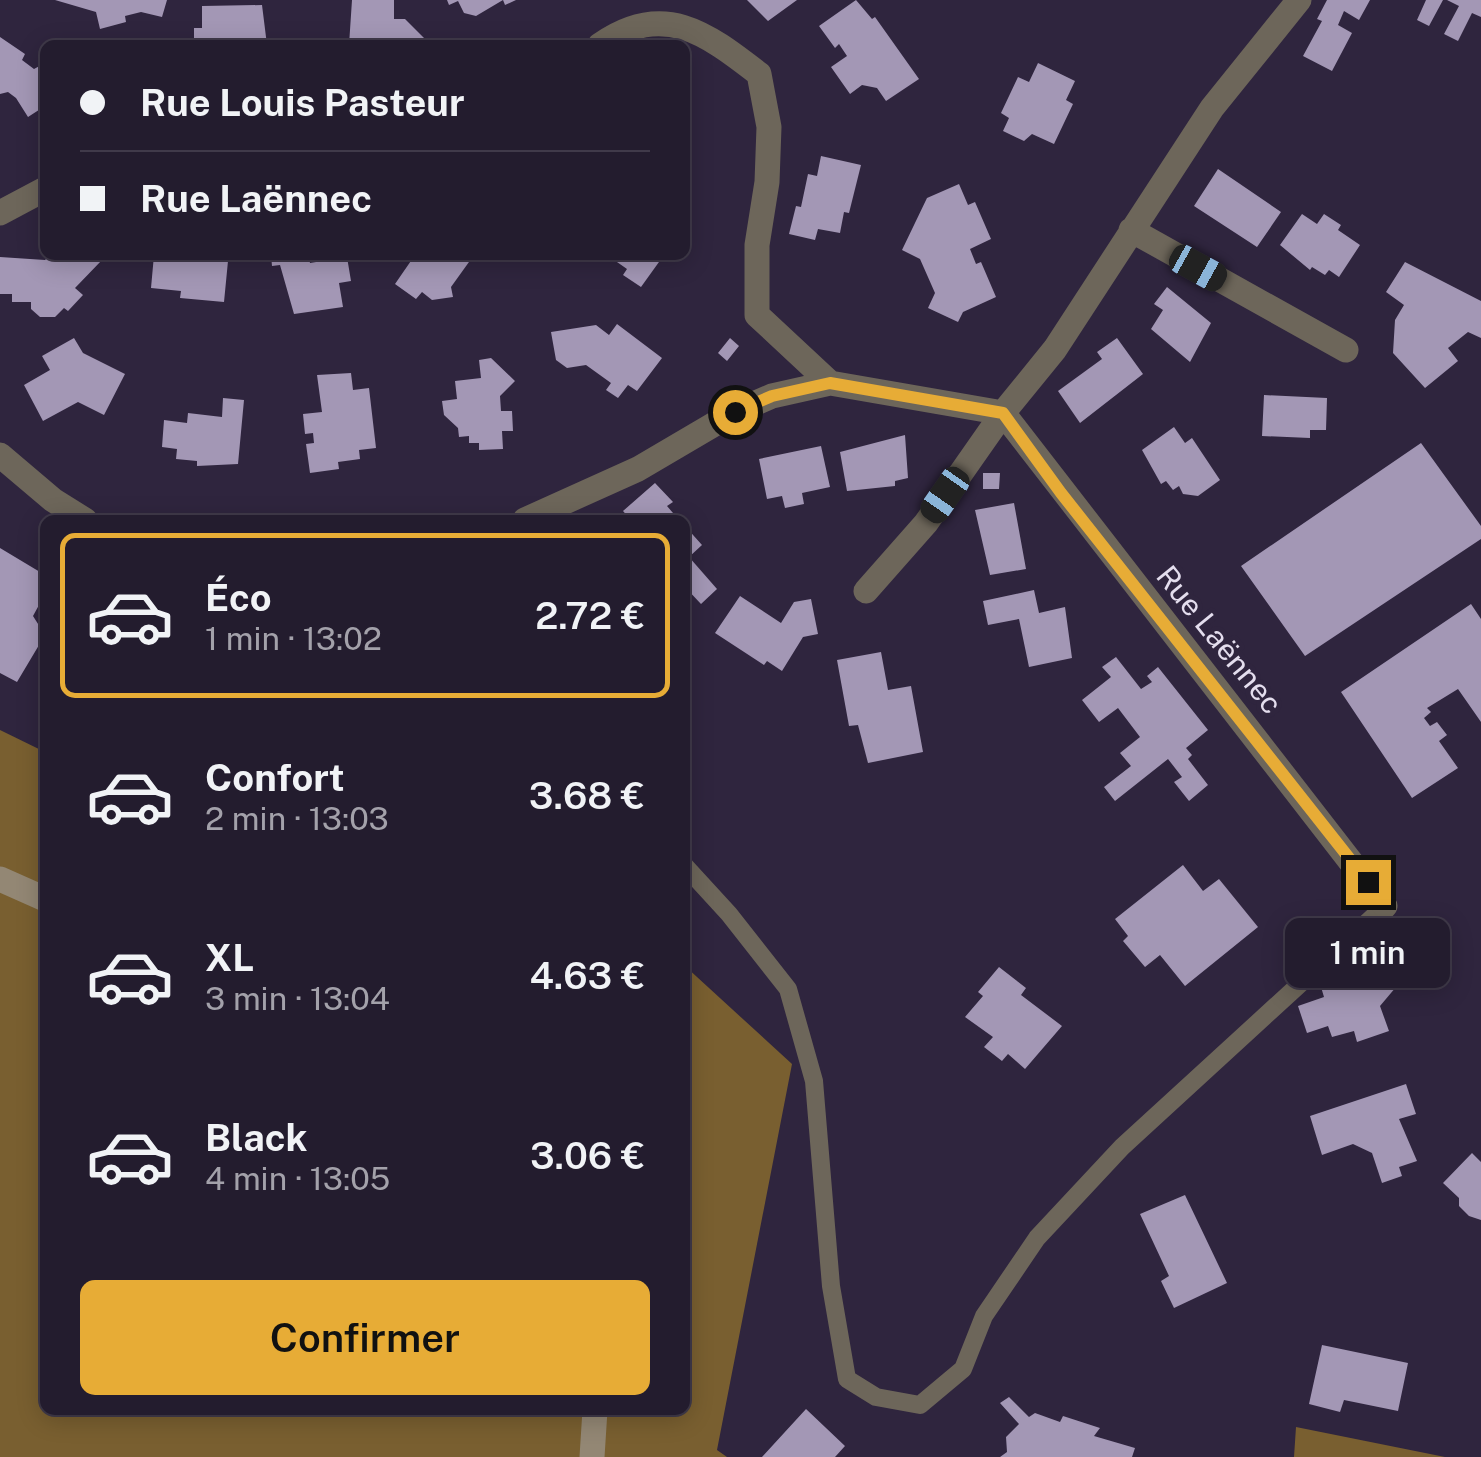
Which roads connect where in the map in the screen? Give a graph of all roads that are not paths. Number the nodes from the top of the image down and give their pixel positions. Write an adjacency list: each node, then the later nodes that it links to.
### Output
1 (1299, 0): 5 (street)
2 (612, 40): 7 (street)
3 (40, 192): 4 (street)
4 (0, 213)
5 (1131, 230): 6 (street); 8 (street)
6 (1346, 350)
7 (830, 383): 8 (street); 11 (street)
8 (1003, 413): 12 (street); 16 (street, Rue Laënnec)
9 (0, 455): 10 (street)
10 (77, 515)
11 (536, 515)
12 (866, 590)
13 (690, 871): 16 (lane)
14 (0, 879): 15 (main road)
15 (40, 897)
16 (1386, 906)
17 (595, 1415): 18 (main road)
18 (592, 1457)

